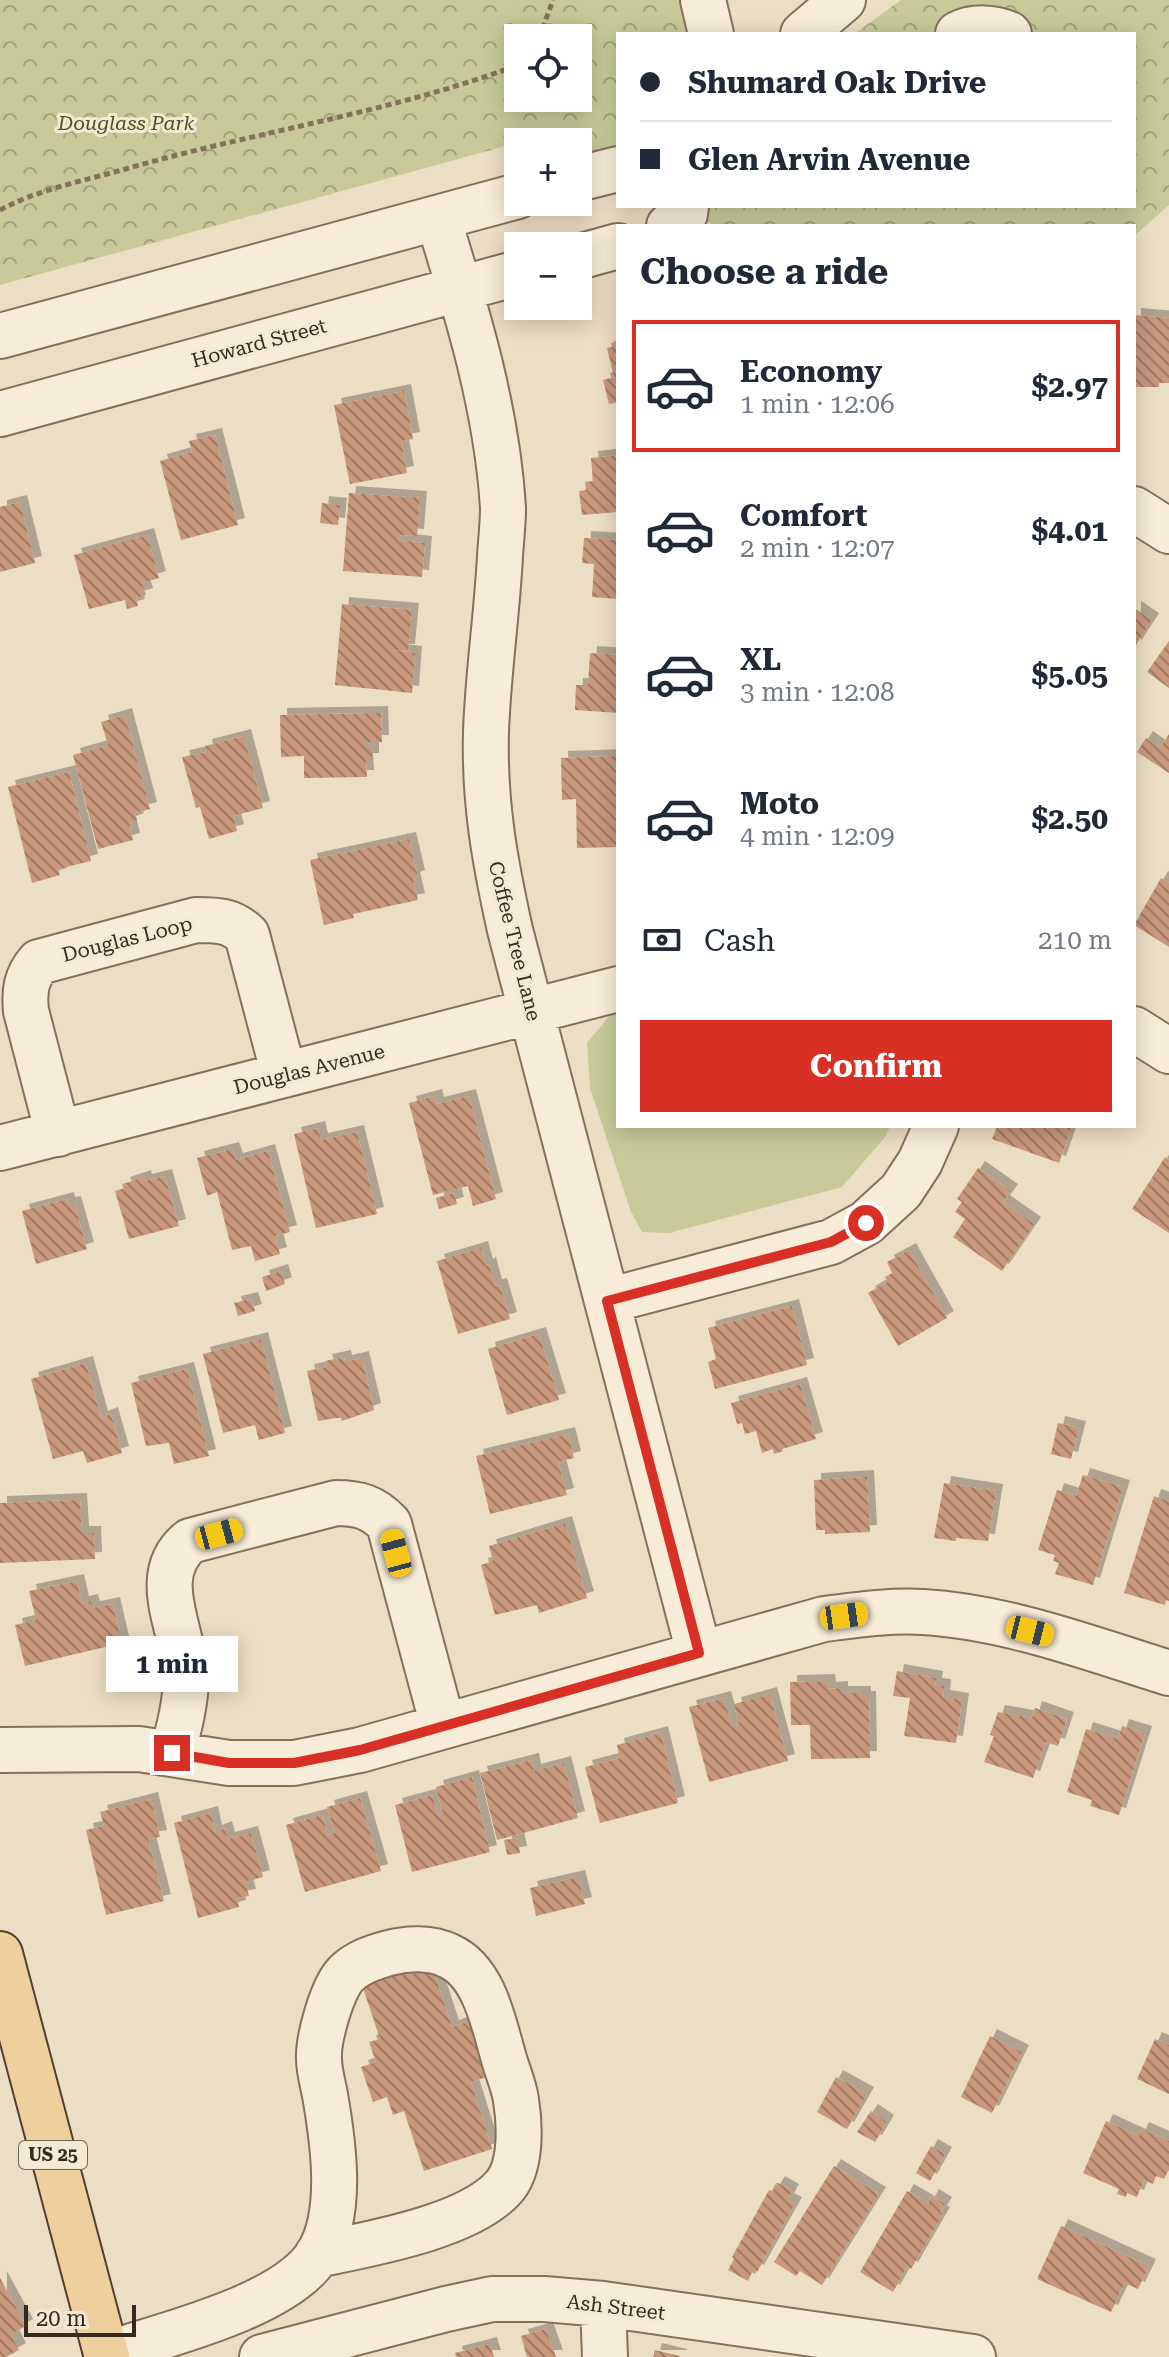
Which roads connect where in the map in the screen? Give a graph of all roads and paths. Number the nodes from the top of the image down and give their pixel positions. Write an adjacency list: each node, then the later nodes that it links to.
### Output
1 (553, 0): 4 (path)
2 (703, 0): 5 (street)
3 (843, 0): 6 (street)
4 (544, 24)
5 (711, 32)
6 (805, 32)
7 (962, 32): 8 (street)
8 (1004, 32)
9 (504, 70): 14 (path)
10 (616, 170): 11 (street)
11 (592, 176)
12 (504, 200): 15 (street)
13 (686, 208): 16 (street)
14 (0, 210)
15 (438, 218): 20 (street, Coffee Tree Lane); 21 (street)
16 (672, 224)
17 (616, 247): 18 (street)
18 (592, 253)
19 (504, 277): 20 (street, Howard Street)
20 (460, 288): 22 (street, Howard Street); 26 (street, Coffee Tree Lane)
21 (0, 336)
22 (0, 414)
23 (1136, 510): 24 (street)
24 (1169, 531)
25 (616, 990): 26 (street, Douglas Avenue)
26 (532, 1012): 29 (street, Douglas Avenue); 33 (street, Coffee Tree Lane)
27 (1136, 1030): 28 (street)
28 (1169, 1051)
29 (284, 1075): 31 (street, Douglas Avenue); 31 (street, Douglas Loop)
30 (935, 1128): 33 (street)
31 (58, 1134): 32 (street, Douglas Avenue)
32 (0, 1148)
33 (607, 1301): 34 (street, Coffee Tree Lane)
34 (699, 1653): 35 (street); 36 (street)
35 (1169, 1673)
36 (443, 1726): 38 (street); 38 (street)
37 (0, 1750): 38 (street)
38 (172, 1753)
39 (0, 1954): 42 (main road, US 25)
40 (317, 2255): 40 (street); 42 (street)
41 (603, 2304): 43 (street, Ash Street); 44 (street, Ash Street); 45 (street)
42 (106, 2356)
43 (955, 2356)
44 (262, 2357)
45 (605, 2357)

